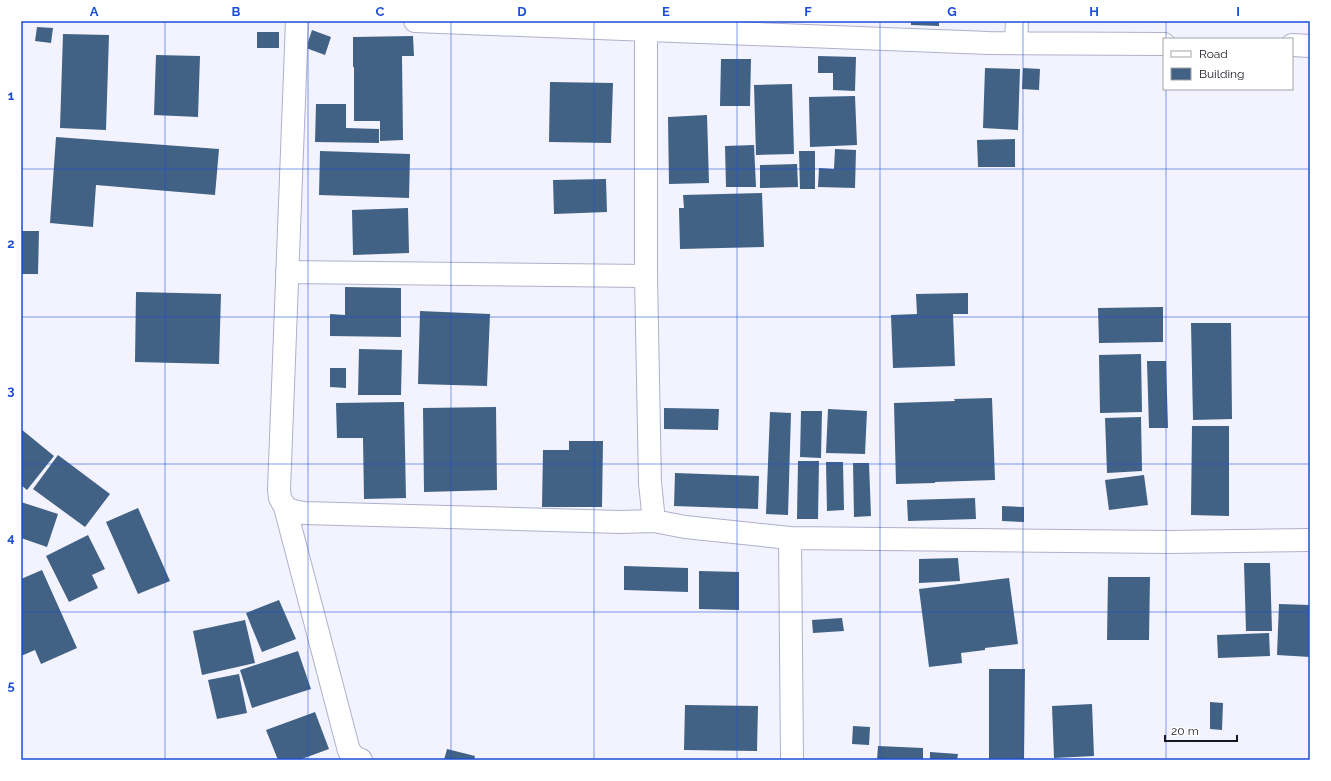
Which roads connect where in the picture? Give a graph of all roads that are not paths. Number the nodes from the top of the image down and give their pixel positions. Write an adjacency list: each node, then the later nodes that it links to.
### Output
1 (297, 21): 9 (street)
2 (415, 21): 4 (street)
3 (1017, 21): 5 (street)
4 (646, 29): 5 (street); 10 (street)
5 (1016, 43): 6 (street)
6 (1163, 44)
7 (1293, 45): 8 (street)
8 (1310, 46)
9 (287, 272): 10 (street); 11 (street)
10 (646, 276): 12 (street)
11 (284, 507): 12 (street); 15 (street)
12 (654, 521): 13 (street)
13 (790, 538): 14 (street); 16 (street)
14 (1310, 540)
15 (362, 760)
16 (792, 760)

